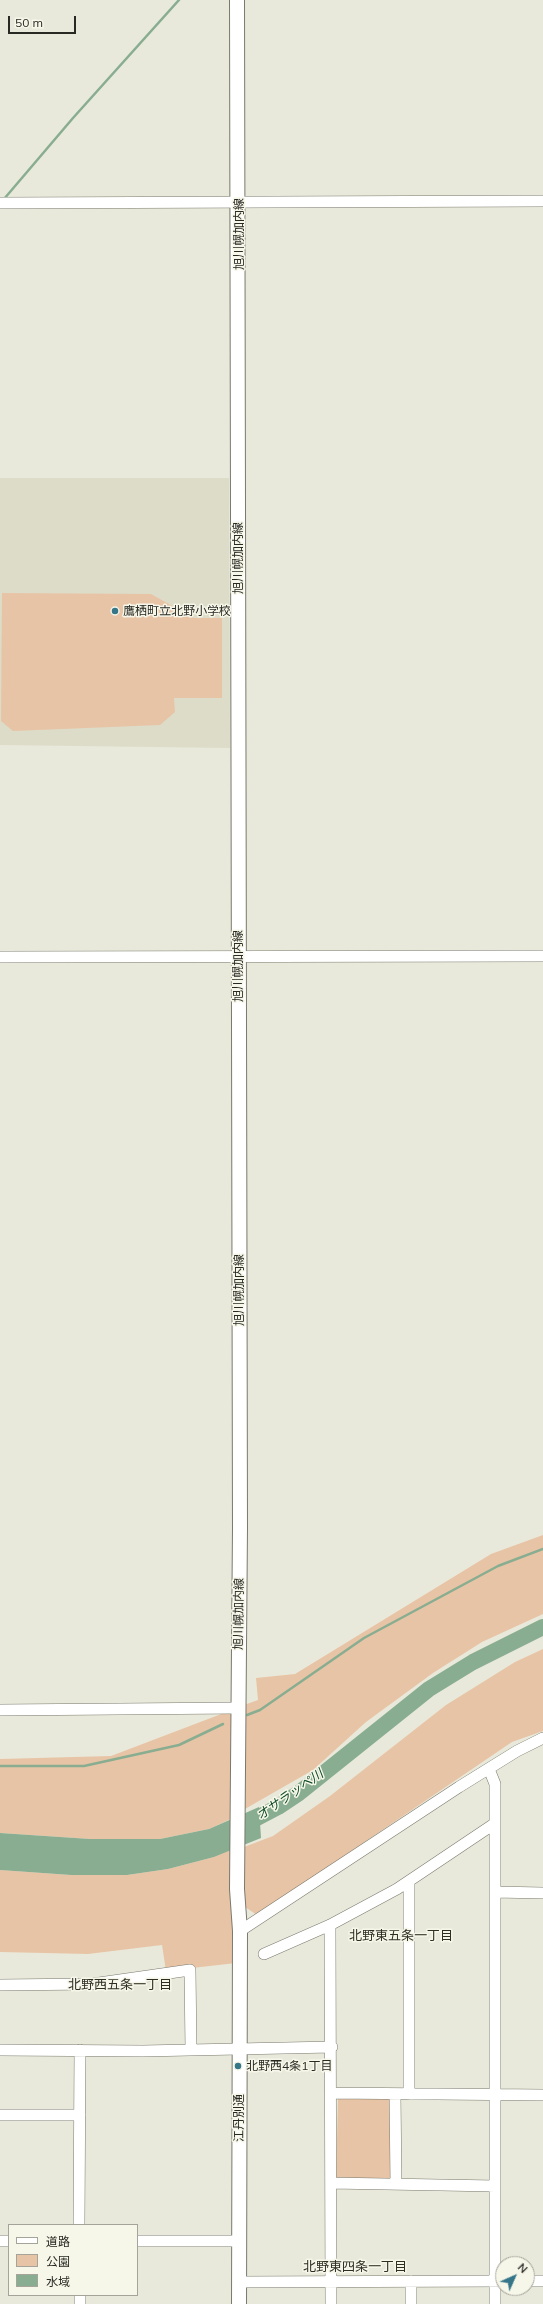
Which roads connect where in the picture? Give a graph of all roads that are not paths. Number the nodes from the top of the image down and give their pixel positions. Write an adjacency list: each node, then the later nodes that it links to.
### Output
1 (238, 0): 2 (main road, 旭川幌加内線)
2 (238, 201): 3 (street); 4 (street); 5 (main road, 旭川幌加内線)
3 (543, 201)
4 (2, 203)
5 (237, 956): 6 (street); 7 (street); 8 (main road, 旭川幌加内線)
6 (543, 956)
7 (0, 957)
8 (238, 1708): 9 (street); 17 (main road, 旭川幌加内線)
9 (0, 1710)
10 (543, 1738): 11 (street)
11 (488, 1769): 12 (street); 17 (street)
12 (494, 1824): 13 (street); 14 (street)
13 (409, 1882): 16 (street); 27 (street)
14 (495, 1892): 15 (street); 28 (street)
15 (543, 1893)
16 (330, 1925): 18 (street); 20 (street)
17 (240, 1931): 21 (main road, 江丹別通)
18 (264, 1954)
19 (0, 1985): 24 (street)
20 (332, 2047): 21 (street); 25 (street)
21 (239, 2049): 24 (street); 37 (main road, 江丹別通)
22 (0, 2050): 23 (street)
23 (80, 2050): 24 (street); 31 (street)
24 (191, 2050)
25 (331, 2093): 26 (street); 32 (street)
26 (395, 2094): 27 (street); 33 (street)
27 (409, 2094): 28 (street)
28 (496, 2095): 29 (street); 34 (street)
29 (543, 2095)
30 (0, 2115): 31 (street)
31 (80, 2115): 35 (street)
32 (331, 2183): 33 (street); 39 (street)
33 (396, 2184): 34 (street)
34 (495, 2186): 38 (street)
35 (79, 2224)
36 (138, 2241): 37 (street)
37 (239, 2241): 42 (main road, 江丹別通)
38 (498, 2256)
39 (331, 2281): 40 (street); 42 (street); 44 (street)
40 (411, 2281): 41 (street); 45 (street)
41 (495, 2281)
42 (239, 2282): 43 (main road, 江丹別通)
43 (239, 2304)
44 (331, 2304)
45 (411, 2304)

